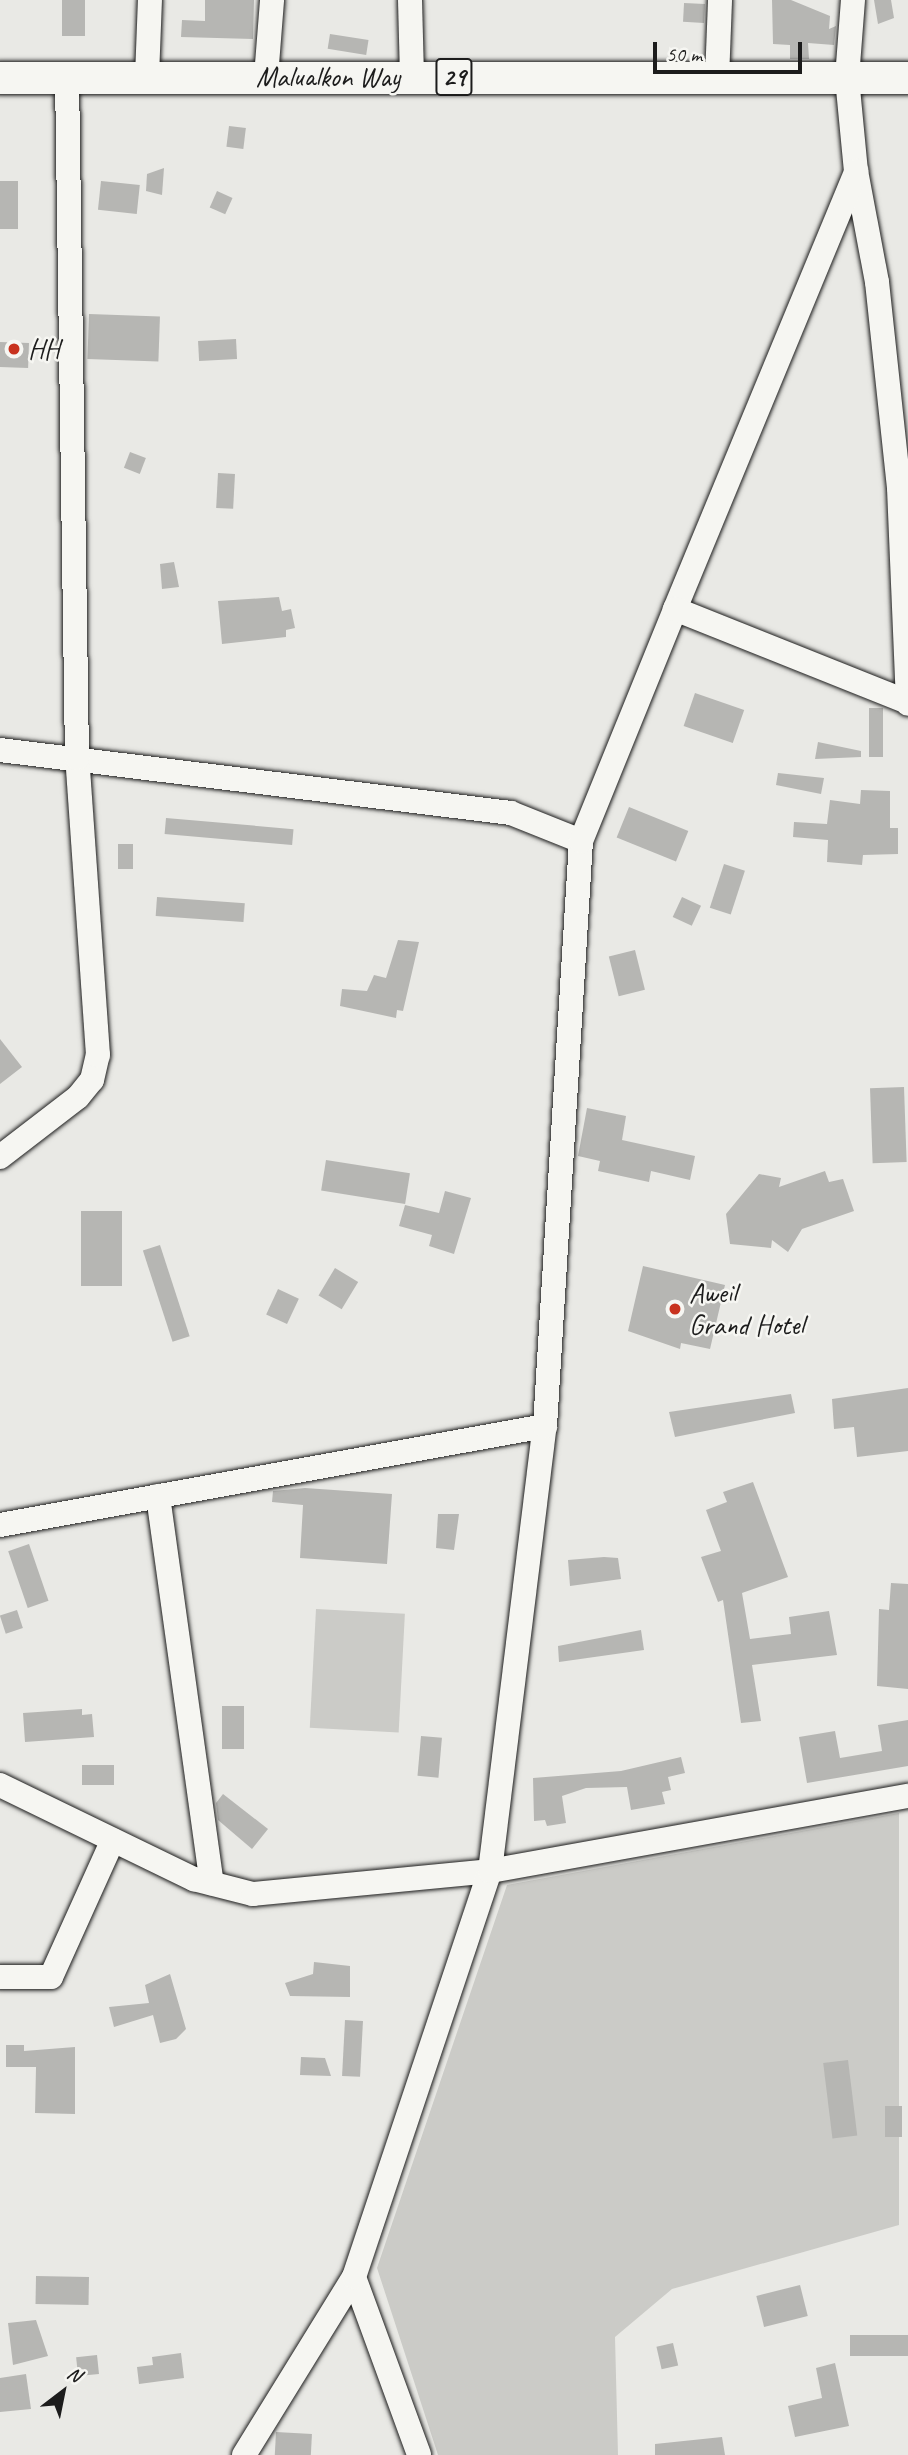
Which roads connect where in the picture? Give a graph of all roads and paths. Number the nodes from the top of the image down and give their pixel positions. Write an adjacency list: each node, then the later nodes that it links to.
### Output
1 (150, 0): 6 (street)
2 (272, 0): 7 (street)
3 (410, 0): 8 (street)
4 (720, 0): 13 (street)
5 (853, 0): 11 (street)
6 (147, 77): 7 (main road, Malualkon Way / 29); 10 (main road, Malualkon Way / 29)
7 (266, 77): 8 (main road, Malualkon Way / 29)
8 (412, 77): 13 (main road, Malualkon Way / 29)
9 (0, 78): 10 (main road, Malualkon Way / 29)
10 (67, 78): 18 (street)
11 (847, 78): 12 (main road, Malualkon Way / 29); 13 (main road, Malualkon Way / 29); 14 (street)
12 (908, 78)
13 (717, 79)
14 (856, 171): 15 (street); 16 (street)
15 (675, 609): 16 (street); 19 (street)
16 (908, 703)
17 (0, 750): 18 (street)
18 (77, 758): 19 (street); 20 (street)
19 (581, 841): 21 (street)
20 (0, 1157)
21 (545, 1426): 22 (street); 27 (street)
22 (158, 1496): 23 (street); 28 (street)
23 (0, 1525)
24 (0, 1786): 26 (street)
25 (908, 1796): 27 (street)
26 (113, 1840): 28 (street); 29 (street)
27 (491, 1871): 28 (street); 30 (street)
28 (212, 1883)
29 (0, 1977)
30 (354, 2277): 31 (street); 32 (street)
31 (244, 2455)
32 (419, 2455)

